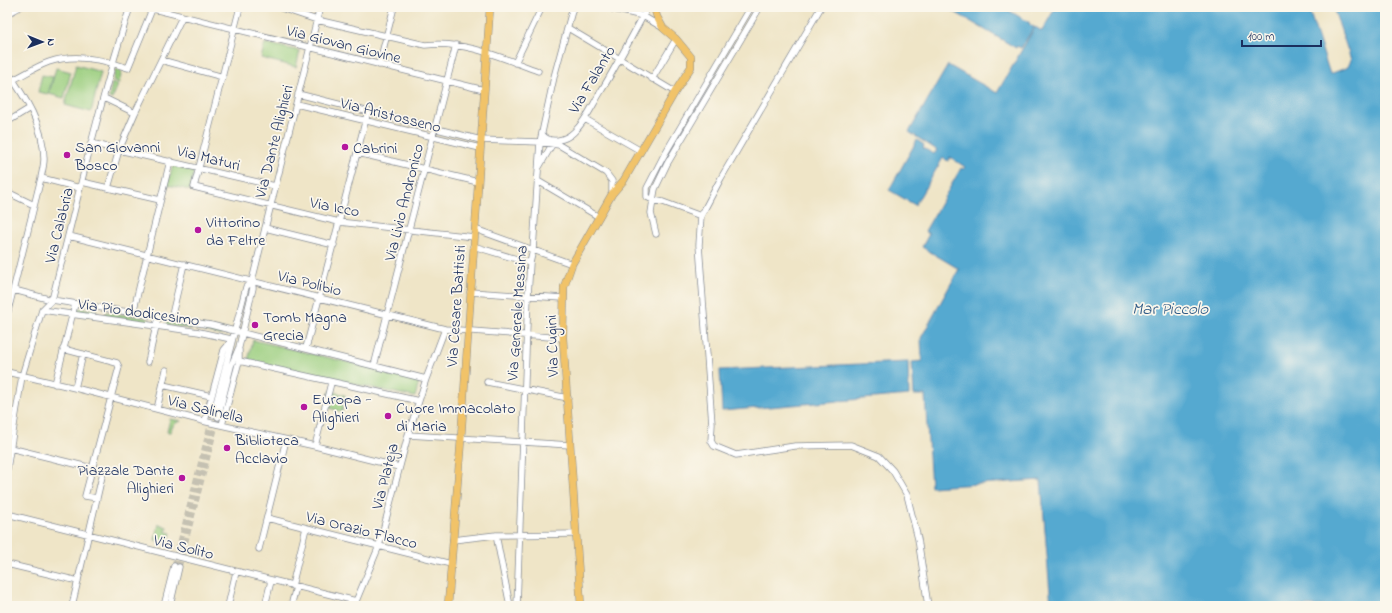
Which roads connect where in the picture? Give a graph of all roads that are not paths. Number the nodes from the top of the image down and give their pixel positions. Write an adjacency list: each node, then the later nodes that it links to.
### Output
1 (20, 7): 18 (street)
2 (130, 7): 32 (street, Via Calabria)
3 (145, 7): 17 (street, Via Giovan Giovine)
4 (240, 7): 24 (street)
5 (278, 7): 21 (street)
6 (320, 7): 21 (street, Via Dante Alighieri)
7 (394, 7): 25 (street)
8 (490, 7): 29 (main road, Via Cesare Battisti)
9 (542, 7): 33 (street)
10 (573, 7): 22 (street, Via Generale Messina)
11 (605, 7): 19 (street)
12 (648, 7): 19 (street, Via Falanto)
13 (654, 7): 23 (main road)
14 (751, 7): 78 (street)
15 (760, 7): 78 (street)
16 (821, 7): 81 (street)
17 (152, 8): 20 (street, Via Giovan Giovine); 32 (street)
18 (7, 14)
19 (643, 16): 23 (street); 30 (street, Via Falanto)
20 (182, 17): 24 (street, Via Giovan Giovine); 31 (street)
21 (317, 20): 25 (street); 28 (street, Via Dante Alighieri)
22 (568, 28): 30 (street); 53 (street, Via Generale Messina)
23 (663, 28): 26 (main road, Via Cugini)
24 (235, 30): 28 (street, Via Giovan Giovine); 37 (street)
25 (386, 36): 27 (street); 34 (street)
26 (676, 40): 38 (street); 42 (main road, Via Cugini)
27 (456, 45): 29 (street); 40 (street, Via Livio Andronico)
28 (310, 48): 34 (street, Via Giovan Giovine); 43 (street, Via Dante Alighieri)
29 (487, 53): 33 (street); 41 (main road, Via Cesare Battisti)
30 (620, 59): 38 (street); 49 (street, Via Falanto)
31 (161, 60): 37 (street); 48 (street)
32 (112, 62): 39 (street); 44 (street, Via Calabria)
33 (515, 63): 36 (street)
34 (379, 65): 40 (street, Via Giovan Giovine)
35 (7, 70): 39 (street)
36 (538, 72)
37 (223, 77): 66 (street)
38 (652, 79): 42 (street)
39 (14, 80): 46 (street)
40 (447, 80): 41 (street, Via Giovan Giovine); 52 (street, Via Livio Andronico)
41 (484, 90): 56 (main road, Via Cesare Battisti)
42 (675, 92): 63 (main road, Via Cugini)
43 (298, 94): 45 (street, Via Dante Alighieri); 47 (street, Via Aristosseno)
44 (104, 98): 48 (street); 58 (street, Via Calabria)
45 (296, 104): 50 (street, Via Aristosseno); 73 (street, Via Dante Alighieri)
46 (30, 108): 51 (street); 69 (street)
47 (368, 111): 50 (street); 52 (street, Via Aristosseno)
48 (135, 112): 62 (street)
49 (585, 119): 55 (street, Via Falanto); 63 (street)
50 (366, 121): 54 (street, Via Aristosseno); 64 (street)
51 (7, 122)
52 (435, 128): 54 (street, Via Livio Andronico); 56 (street, Via Aristosseno)
53 (542, 134): 55 (street, Via Falanto); 57 (street, Via Generale Messina)
54 (433, 137): 60 (street, Via Aristosseno); 67 (street, Via Livio Andronico)
55 (567, 137): 61 (street)
56 (481, 140): 57 (street); 60 (main road, Via Cesare Battisti)
57 (540, 142): 59 (street); 68 (street, Via Generale Messina)
58 (91, 143): 62 (street, Via Maturi); 72 (street, Via Calabria)
59 (553, 143): 61 (street); 68 (street)
60 (480, 148): 71 (main road, Via Cesare Battisti)
61 (566, 149): 76 (street)
62 (119, 150): 65 (street, Via Maturi); 74 (street)
63 (642, 151): 76 (main road, Via Cugini)
64 (358, 153): 67 (street); 83 (street)
65 (170, 161): 66 (street, Via Maturi); 77 (street)
66 (199, 168): 73 (street, Via Maturi); 80 (street, Via Icco)
67 (424, 169): 71 (street); 86 (street, Via Livio Andronico)
68 (538, 169): 70 (street, Via Generale Messina)
69 (41, 178): 72 (street); 79 (street)
70 (538, 181): 82 (street); 92 (street, Via Generale Messina)
71 (478, 182): 85 (main road, Via Cesare Battisti)
72 (81, 185): 74 (street); 88 (street, Via Calabria)
73 (275, 186): 80 (street, Via Dante Alighieri)
74 (108, 188): 77 (street)
75 (7, 192): 79 (street)
76 (612, 194): 82 (main road, Via Cugini)
77 (160, 200): 93 (street)
78 (653, 200): 81 (street); 87 (street)
79 (34, 205): 98 (street)
80 (271, 205): 83 (street, Via Icco); 84 (street, Via Dante Alighieri)
81 (701, 216): 186 (street)
82 (599, 217): 96 (main road, Via Cugini)
83 (339, 222): 86 (street, Via Icco); 90 (street)
84 (265, 228): 90 (street); 97 (street, Via Dante Alighieri)
85 (475, 229): 89 (main road, Via Cesare Battisti); 92 (street)
86 (409, 230): 89 (street, Via Icco); 108 (street, Via Livio Andronico)
87 (656, 234)
88 (69, 236): 93 (street, Via Polibio); 103 (street, Via Calabria)
89 (474, 237): 91 (main road, Via Cesare Battisti)
90 (334, 245): 101 (street)
91 (473, 246): 94 (street); 99 (main road, Via Cesare Battisti)
92 (533, 250): 94 (street, Via Generale Messina); 96 (street)
93 (148, 255): 95 (street, Via Polibio); 107 (street)
94 (530, 263): 100 (street, Via Generale Messina)
95 (184, 264): 97 (street, Via Polibio); 113 (street)
96 (572, 264): 102 (main road, Via Cugini)
97 (252, 281): 101 (street, Via Polibio); 117 (street, Via Dante Alighieri); 120 (street, Via Dante Alighieri)
98 (14, 290): 103 (street, Via Pio dodicesimo); 109 (street)
99 (470, 292): 100 (street); 118 (main road, Via Cesare Battisti)
100 (528, 296): 102 (street); 121 (street, Via Generale Messina)
101 (319, 298): 108 (street, Via Polibio); 125 (street)
102 (563, 298): 122 (main road, Via Cugini)
103 (52, 300): 104 (street, Via Pio dodicesimo); 106 (street)
104 (75, 304): 105 (street, Via Pio dodicesimo); 110 (street)
105 (104, 308): 107 (street, Via Pio dodicesimo); 112 (street)
106 (42, 310): 110 (street, Via Pio dodicesimo); 133 (street)
107 (133, 313): 111 (street, Via Pio dodicesimo)
108 (388, 314): 116 (street, Via Polibio); 130 (street, Via Livio Andronico)
109 (7, 315)
110 (72, 315): 112 (street, Via Pio dodicesimo); 126 (street)
111 (158, 316): 113 (street, Via Pio dodicesimo); 115 (street)
112 (102, 319): 115 (street, Via Pio dodicesimo)
113 (170, 319): 114 (street, Via Pio dodicesimo)
114 (201, 323): 117 (street, Via Pio dodicesimo); 119 (street)
115 (156, 326): 119 (street, Via Pio dodicesimo); 128 (street)
116 (445, 329): 118 (street, Via Polibio); 134 (street, Via Plateja)
117 (234, 331): 120 (street, Via Pio dodicesimo); 123 (street, Via Dante Alighieri)
118 (467, 331): 121 (street, Via Polibio); 149 (main road, Via Cesare Battisti)
119 (199, 332): 123 (street, Via Pio dodicesimo)
120 (242, 333): 124 (street, Via Dante Alighieri); 125 (street)
121 (526, 335): 122 (street, Via Polibio); 140 (street, Via Generale Messina)
122 (563, 338): 143 (main road, Via Cugini)
123 (231, 341): 124 (street, Via Dante Alighieri); 141 (street, Via Dante Alighieri)
124 (239, 347): 129 (street, Via Dante Alighieri)
125 (306, 348): 130 (street)
126 (63, 349): 127 (street); 137 (street)
127 (83, 354): 139 (street); 142 (street)
128 (148, 362)
129 (239, 362): 136 (street); 147 (street, Via Dante Alighieri)
130 (374, 366): 134 (street)
131 (166, 370): 138 (street)
132 (7, 372): 133 (street, Via Salinella)
133 (22, 376): 137 (street, Via Salinella); 154 (street)
134 (426, 379): 144 (street, Via Plateja)
135 (487, 382): 140 (street)
136 (331, 383): 144 (street); 152 (street)
137 (55, 384): 139 (street, Via Salinella)
138 (163, 385): 141 (street); 145 (street)
139 (76, 388): 142 (street, Via Salinella)
140 (524, 389): 143 (street); 151 (street, Via Generale Messina)
141 (211, 396): 146 (street, Via Dante Alighieri)
142 (111, 397): 145 (street, Via Salinella); 156 (street)
143 (568, 398): 153 (main road, Via Cugini)
144 (419, 401): 148 (street, Via Plateja)
145 (157, 409): 146 (street, Via Salinella)
146 (205, 421): 147 (street, Via Salinella)
147 (222, 425): 150 (street, Via Salinella)
148 (408, 435): 149 (street); 155 (street, Via Plateja)
149 (461, 439): 151 (street); 166 (main road, Via Cesare Battisti)
150 (286, 440): 152 (street, Via Salinella); 160 (street)
151 (523, 442): 153 (street); 163 (street, Via Generale Messina)
152 (315, 446): 155 (street, Via Salinella)
153 (570, 446): 162 (main road, Via Cugini)
154 (10, 448): 156 (street); 157 (street)
155 (399, 467): 167 (street, Via Plateja)
156 (92, 468): 158 (street); 158 (street)
157 (7, 469)
158 (97, 498): 164 (street)
159 (7, 514): 164 (street, Via Solìto)
160 (267, 518): 161 (street, Via Orazio Flacco); 168 (street)
161 (306, 528): 167 (street, Via Orazio Flacco); 174 (street)
162 (576, 530): 163 (street); 185 (main road, Via Cugini)
163 (520, 534): 165 (street); 184 (street, Via Generale Messina)
164 (88, 535): 171 (street, Via Solìto); 172 (street)
165 (496, 535): 166 (street); 183 (street)
166 (453, 540): 170 (main road, Via Cesare Battisti)
167 (379, 546): 170 (street, Via Orazio Flacco); 175 (street, Via Plateja)
168 (259, 549)
169 (7, 564): 172 (street)
170 (451, 564): 182 (main road, Via Cesare Battisti)
171 (236, 572): 173 (street, Via Solìto); 179 (street)
172 (78, 581): 176 (street)
173 (271, 581): 174 (street, Via Solìto); 180 (street)
174 (294, 586): 175 (street, Via Solìto); 181 (street)
175 (355, 604)
176 (72, 606)
177 (164, 606): 178 (street)
178 (170, 606)
179 (228, 606)
180 (265, 606)
181 (291, 606)
182 (448, 606)
183 (510, 606)
184 (517, 606)
185 (581, 606)
186 (928, 606)

